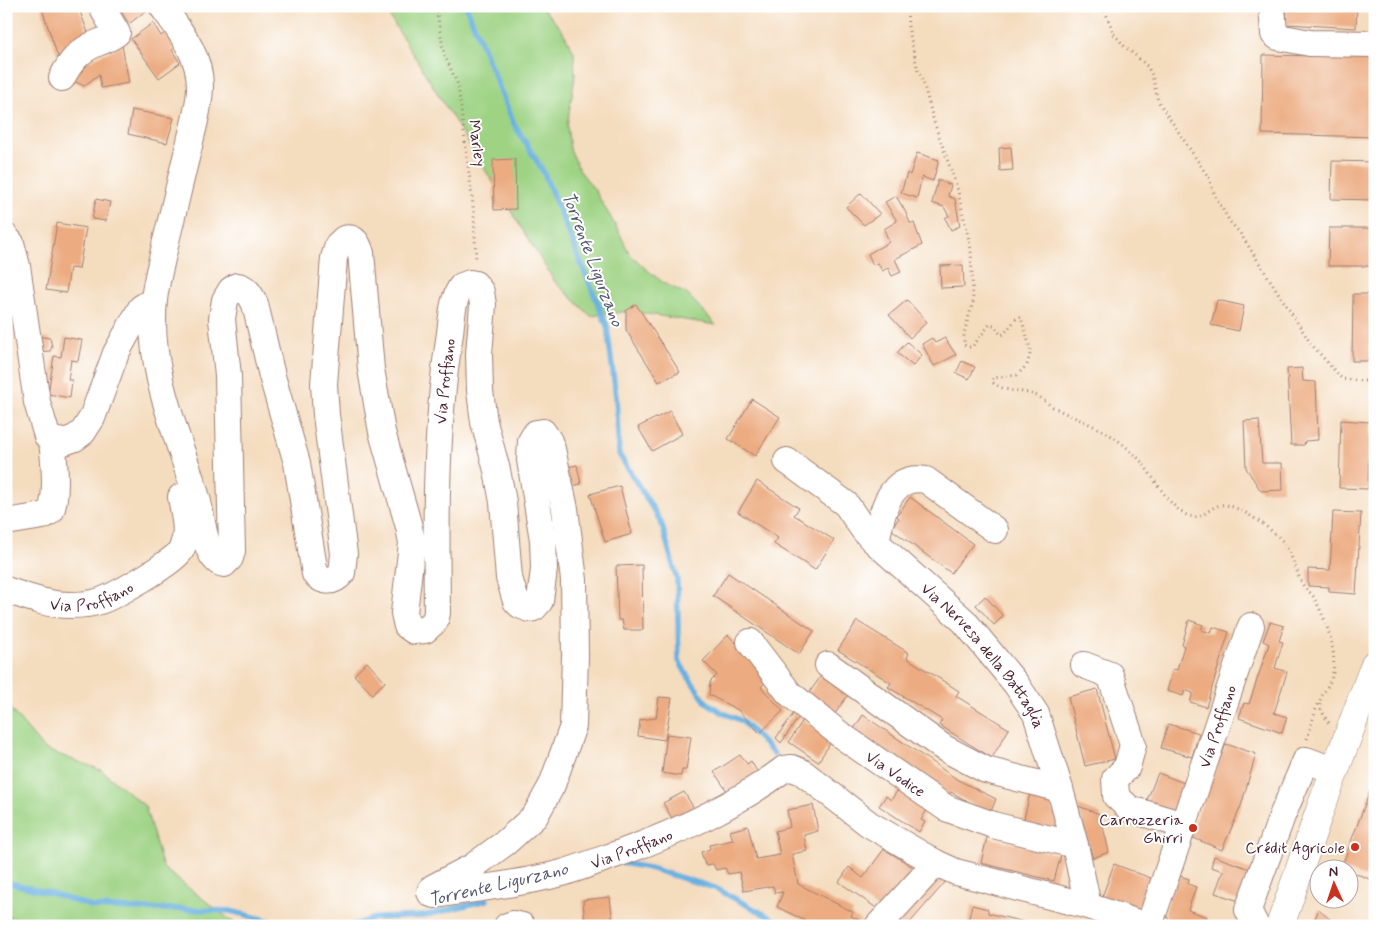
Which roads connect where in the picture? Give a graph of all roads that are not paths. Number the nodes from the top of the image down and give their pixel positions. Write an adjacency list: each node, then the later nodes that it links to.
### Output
1 (108, 6): 5 (street)
2 (162, 6): 7 (street, Via Proffiano)
3 (1272, 6): 4 (street)
4 (1375, 44)
5 (62, 78)
6 (6, 237): 8 (street)
7 (154, 300): 8 (street); 10 (street, Via Proffiano)
8 (52, 440): 11 (street)
9 (786, 461): 13 (street, Via Nervesa della Battaglia)
10 (190, 480): 14 (street, Via Proffiano); 26 (street, Via Proffiano)
11 (6, 522)
12 (995, 530): 13 (street)
13 (876, 542): 21 (street, Via Nervesa della Battaglia)
14 (6, 590)
15 (1251, 626): 24 (street, Via Proffiano)
16 (750, 642): 25 (street, Via Vodice)
17 (1375, 664): 20 (main road)
18 (828, 665): 21 (street)
19 (1084, 666): 24 (street)
20 (1335, 771): 22 (street); 23 (main road)
21 (1060, 789): 25 (street, Via Nervesa della Battaglia)
22 (1286, 808): 23 (street); 32 (street)
23 (1320, 810): 33 (main road)
24 (1183, 825): 31 (street, Via Proffiano)
25 (1075, 845): 27 (street, Via Nervesa della Battaglia)
26 (936, 863): 27 (street, Via Proffiano); 30 (street)
27 (1088, 906): 31 (street, Via Proffiano)
28 (506, 926): 29 (street)
29 (522, 926)
30 (878, 926)
31 (1148, 926)
32 (1256, 926)
33 (1280, 926)

